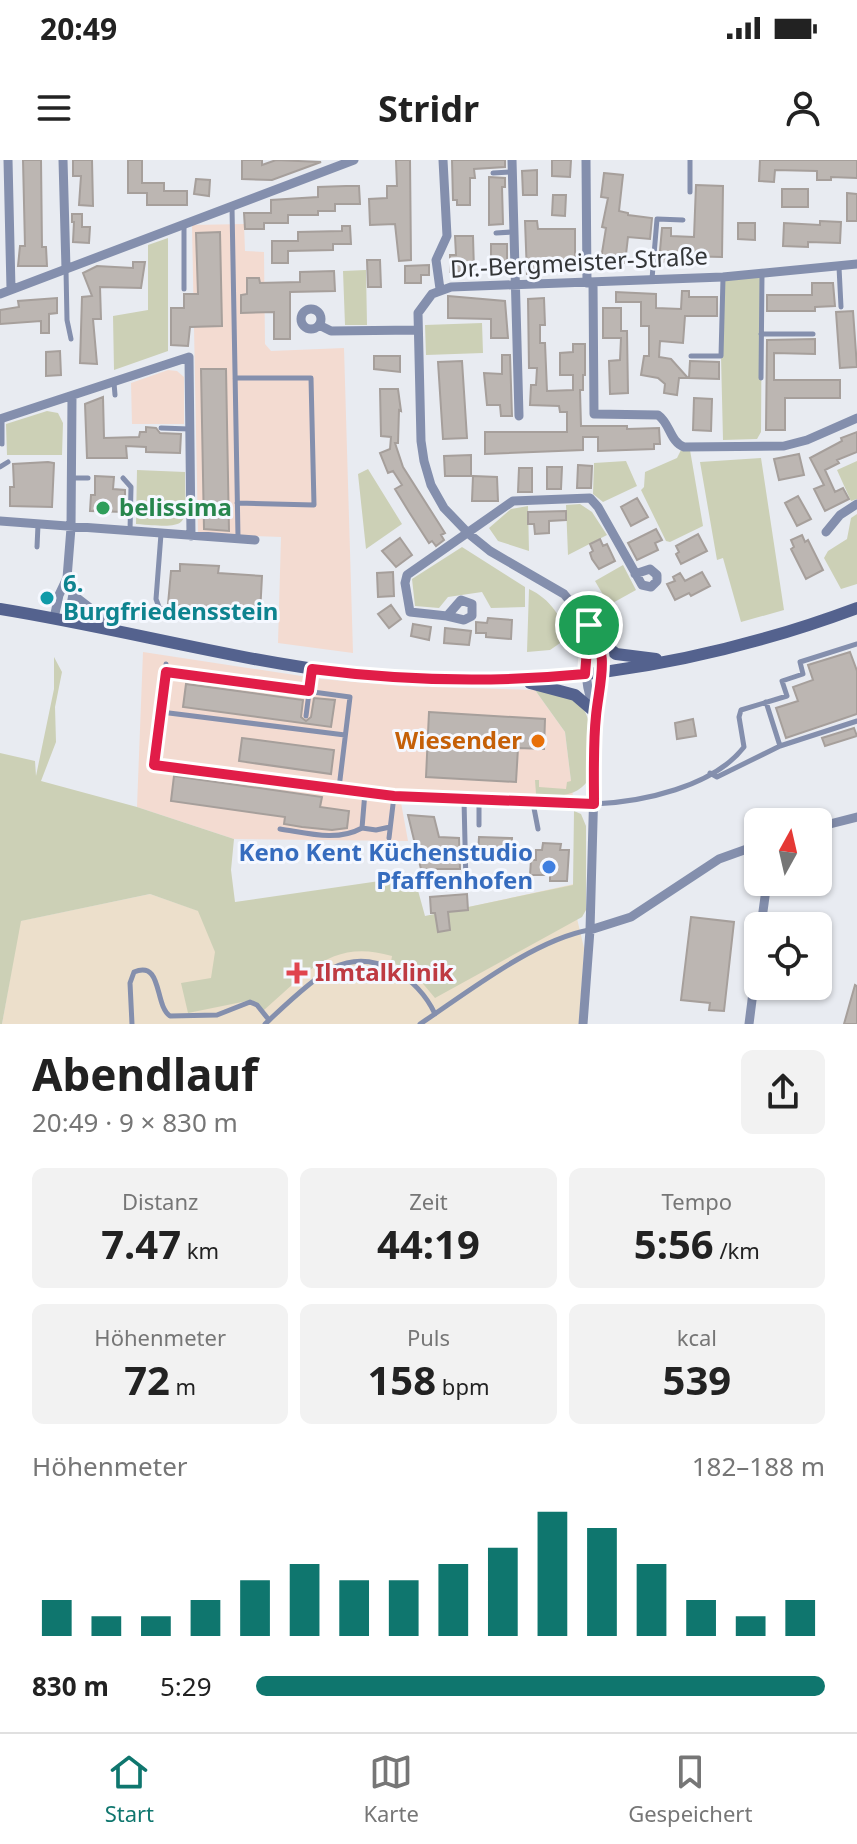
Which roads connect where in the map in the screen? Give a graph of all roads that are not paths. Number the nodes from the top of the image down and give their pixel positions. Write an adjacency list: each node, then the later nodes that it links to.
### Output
1 (8, 160): 24 (street)
2 (63, 160): 18 (street)
3 (354, 160): 11 (street)
4 (443, 160): 26 (street)
5 (512, 160): 8 (street)
6 (586, 160): 22 (street)
7 (690, 160): 10 (lane)
8 (512, 172): 9 (lane); 14 (street)
9 (493, 173)
10 (690, 192)
11 (232, 205): 13 (street); 35 (lane)
12 (683, 220): 21 (lane)
13 (184, 223): 18 (street); 25 (lane)
14 (512, 232): 15 (lane); 23 (street)
15 (496, 233)
16 (857, 264): 17 (street, Dr.-Bergmeister-Straße)
17 (839, 266): 19 (street, Dr.-Bergmeister-Straße); 28 (lane)
18 (66, 269): 24 (street); 33 (lane)
19 (762, 274): 20 (street, Dr.-Bergmeister-Straße); 31 (lane)
20 (723, 277): 21 (street, Dr.-Bergmeister-Straße); 34 (lane, Dr.-Bergmeister-Straße)
21 (652, 280): 22 (street, Dr.-Bergmeister-Straße)
22 (590, 282): 23 (street, Dr.-Bergmeister-Straße); 41 (street)
23 (514, 285): 26 (street, Dr.-Bergmeister-Straße); 40 (street)
24 (11, 289): 27 (street)
25 (184, 289)
26 (440, 289): 30 (street, Dr.-Bergmeister-Straße)
27 (0, 294)
28 (841, 307)
29 (319, 325): 30 (street)
30 (417, 330): 59 (street, Dr.-Bergmeister-Straße)
31 (761, 334): 32 (lane); 36 (lane)
32 (813, 334)
33 (71, 339)
34 (691, 356)
35 (235, 378): 51 (lane); 51 (lane)
36 (761, 378)
37 (114, 383): 38 (lane); 39 (street); 44 (street)
38 (115, 395)
39 (72, 397): 42 (street); 48 (street)
40 (519, 416)
41 (857, 418)
42 (1, 419): 45 (lane)
43 (161, 428): 44 (lane)
44 (190, 429): 60 (street)
45 (2, 444)
46 (8, 462): 47 (lane)
47 (0, 467)
48 (73, 478): 49 (lane); 55 (street)
49 (88, 478)
50 (123, 478): 56 (lane)
51 (237, 503): 61 (lane)
52 (857, 504): 57 (street)
53 (0, 521): 54 (street)
54 (38, 525): 55 (street); 63 (lane)
55 (71, 528): 56 (street); 65 (street)
56 (129, 532): 58 (street)
57 (826, 532)
58 (161, 534): 60 (street); 69 (lane)
59 (469, 534): 64 (street); 70 (street); 73 (street, Dr.-Bergmeister-Straße)
60 (191, 536): 61 (street)
61 (238, 538): 62 (street)
62 (255, 540)
63 (37, 547)
64 (635, 574)
65 (67, 578): 66 (street); 71 (street)
66 (73, 594): 72 (street); 74 (street)
67 (857, 608): 77 (main road)
68 (0, 609): 71 (main road)
69 (222, 615)
70 (447, 616)
71 (54, 618): 72 (main road)
72 (68, 621): 74 (main road)
73 (589, 625): 75 (street, Dr.-Bergmeister-Straße); 82 (street)
74 (120, 631): 79 (main road)
75 (601, 642): 77 (main road); 81 (street)
76 (857, 644): 85 (lane)
77 (675, 660): 81 (main road)
78 (166, 664): 80 (lane)
79 (312, 669): 83 (main road); 84 (lane)
80 (166, 672): 84 (lane); 86 (lane)
81 (602, 672): 82 (main road); 87 (street)
82 (585, 674): 83 (main road); 87 (street)
83 (519, 681): 87 (main road)
84 (309, 691): 88 (lane); 90 (lane)
85 (766, 702): 91 (lane); 92 (lane)
86 (161, 712): 90 (lane); 93 (lane)
87 (596, 713): 99 (street)
88 (306, 716)
89 (857, 721): 91 (lane)
90 (345, 735): 93 (lane)
91 (780, 746): 92 (lane)
92 (710, 773): 99 (lane)
93 (339, 788): 94 (lane)
94 (365, 792): 95 (lane); 104 (lane)
95 (394, 796): 96 (street); 103 (lane)
96 (464, 799): 97 (street); 109 (lane)
97 (479, 800): 98 (street); 102 (lane)
98 (533, 803): 99 (street); 106 (lane)
99 (594, 804): 110 (street)
100 (857, 817): 101 (street)
101 (832, 823)
102 (479, 825)
103 (390, 827): 104 (lane); 107 (lane)
104 (362, 828): 105 (lane)
105 (280, 829)
106 (538, 829)
107 (389, 838)
108 (744, 850): 110 (street)
109 (466, 885)
110 (590, 930): 112 (lane); 116 (street)
111 (752, 1000): 117 (street)
112 (435, 1014): 113 (lane); 115 (lane)
113 (267, 1022): 114 (lane)
114 (132, 1024)
115 (420, 1024)
116 (583, 1024)
117 (749, 1024)

